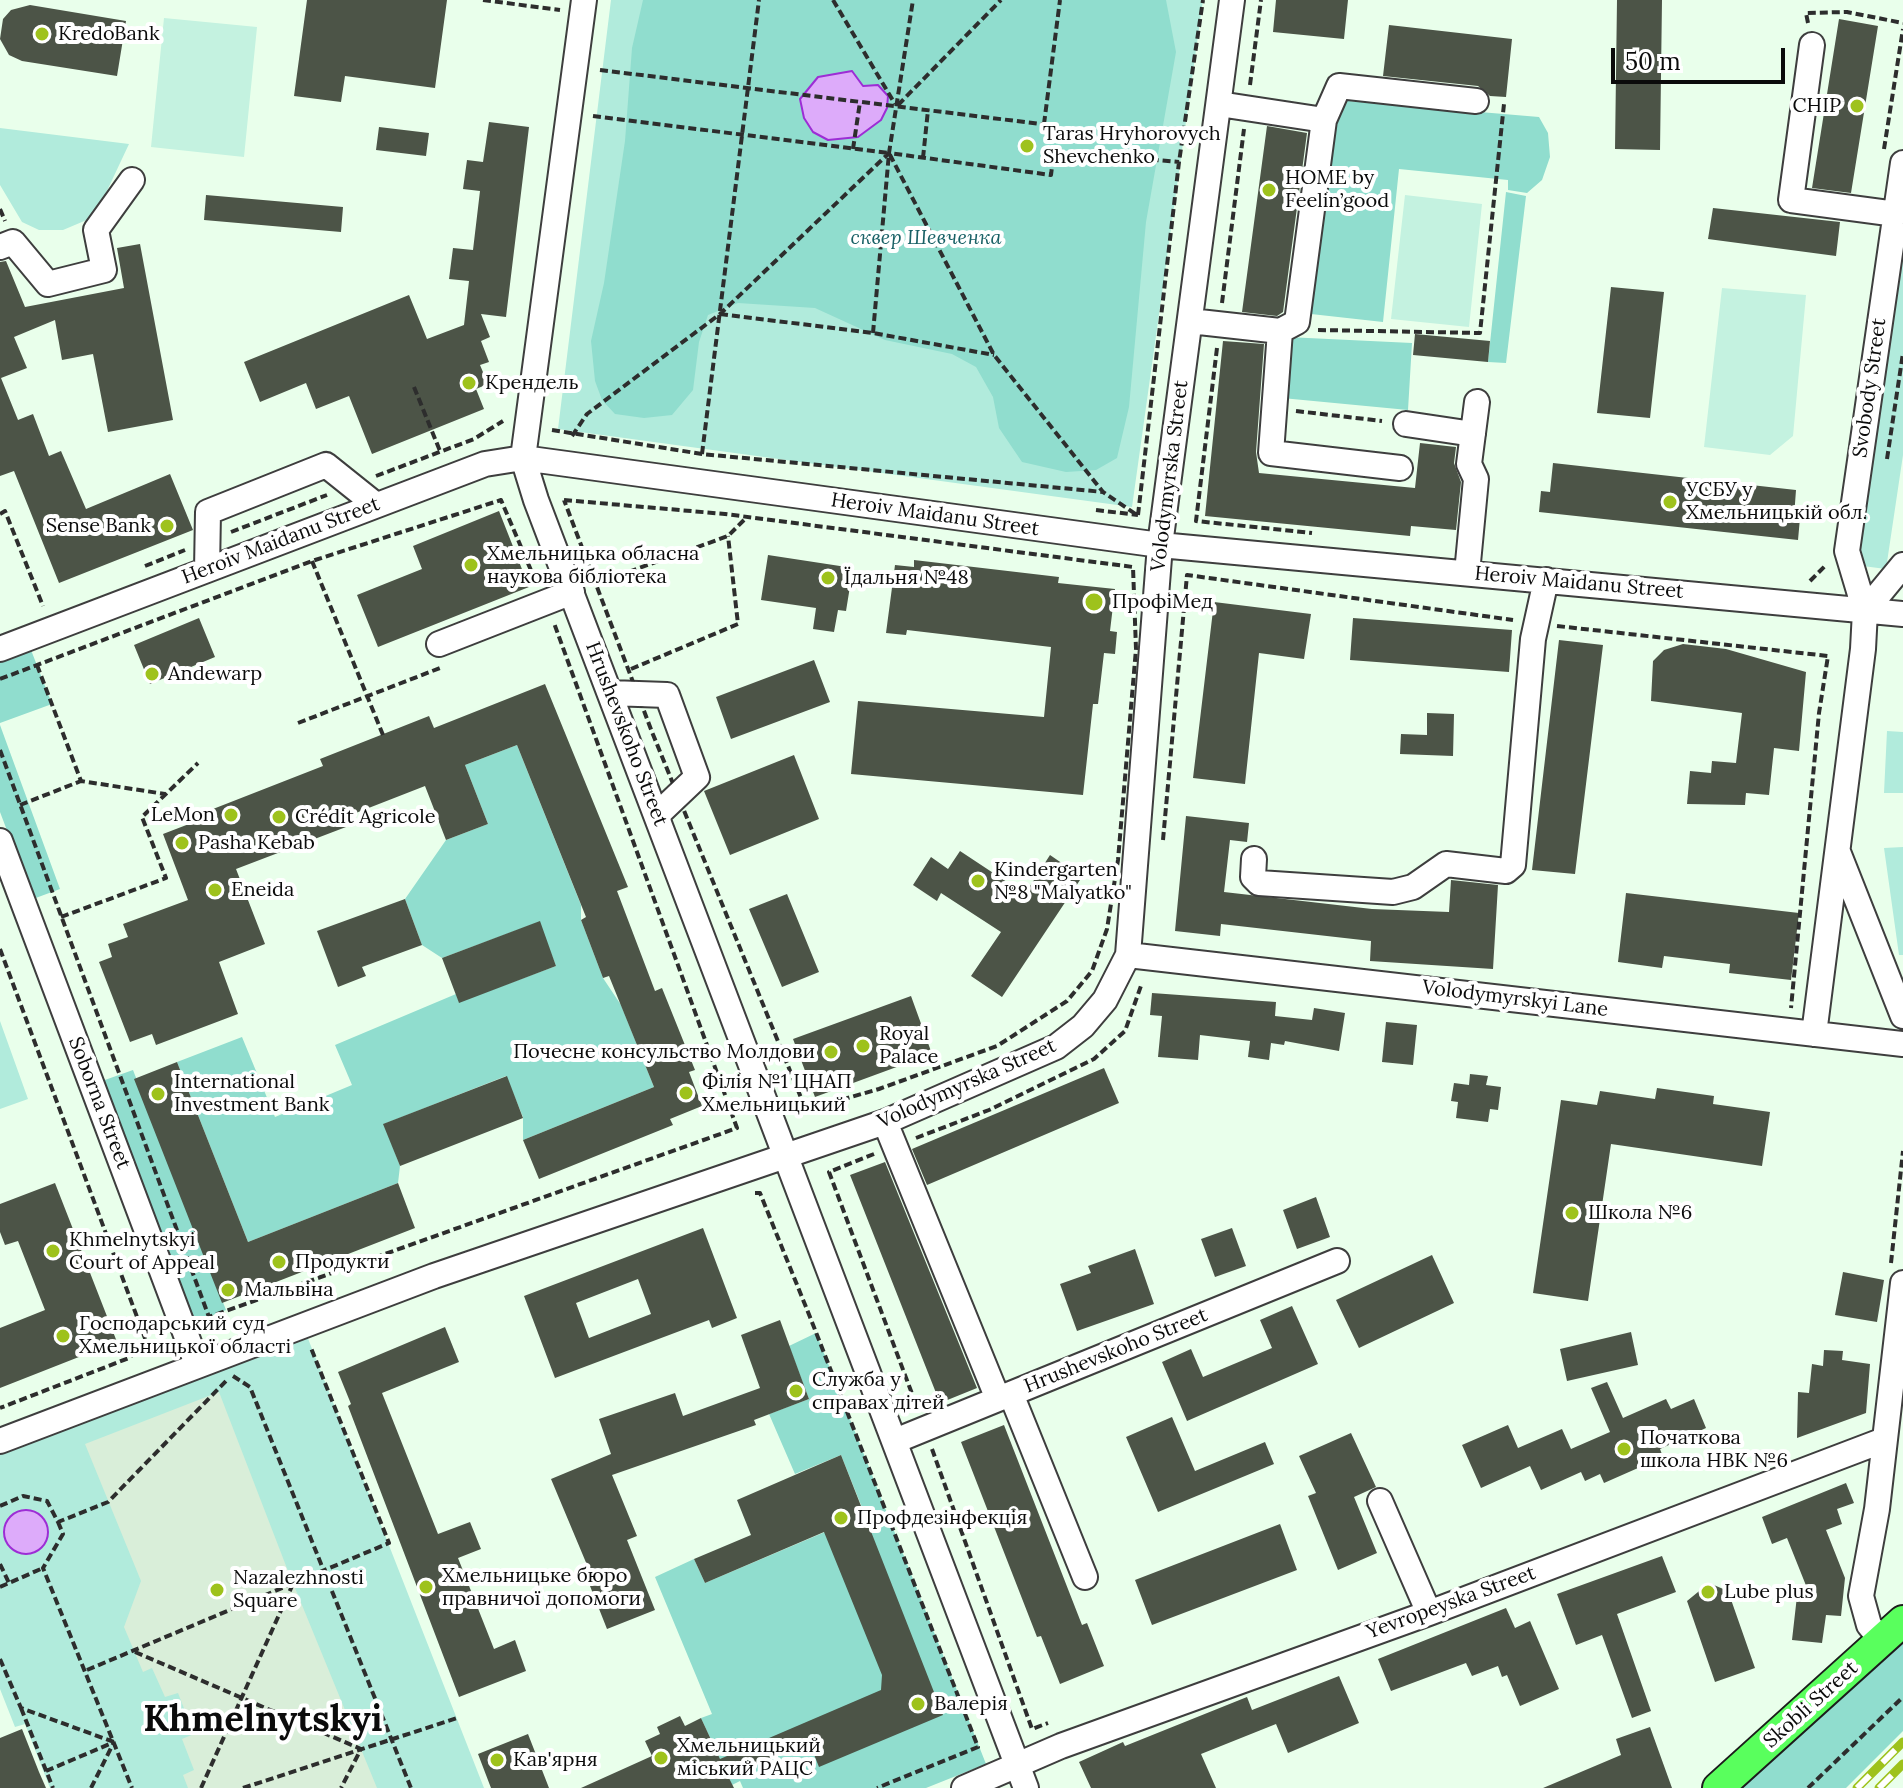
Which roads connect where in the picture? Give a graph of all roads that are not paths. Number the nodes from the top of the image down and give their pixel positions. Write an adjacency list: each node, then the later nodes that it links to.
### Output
1 (1232, 0): 5 (street, Volodymyrska Street)
2 (574, 5): 16 (street, Hrushevskoho Street)
3 (1812, 45): 9 (street)
4 (1476, 101): 6 (street)
5 (1219, 104): 6 (street); 11 (street, Volodymyrska Street)
6 (1324, 120): 12 (street)
7 (1893, 157): 9 (street, Svobody Street)
8 (132, 180): 10 (street)
9 (1896, 214): 25 (street, Svobody Street)
10 (0, 247)
11 (1190, 321): 12 (street); 19 (street, Volodymyrska Street)
12 (1280, 331): 17 (street)
13 (1477, 402): 15 (street)
14 (1406, 424): 15 (street)
15 (1473, 434): 22 (street)
16 (523, 458): 18 (street, Heroiv Maidanu Street); 19 (street, Heroiv Maidanu Street); 24 (street, Hrushevskoho Street)
17 (1400, 468)
18 (376, 505): 21 (street, Heroiv Maidanu Street); 21 (street)
19 (1160, 545): 22 (street, Heroiv Maidanu Street); 34 (street, Volodymyrska Street)
20 (1903, 565): 25 (street)
21 (207, 570): 28 (street, Heroiv Maidanu Street)
22 (1467, 573): 23 (street, Heroiv Maidanu Street)
23 (1546, 580): 25 (street, Heroiv Maidanu Street); 33 (street)
24 (572, 592): 27 (street); 29 (street, Hrushevskoho Street)
25 (1865, 611): 26 (street, Heroiv Maidanu Street); 32 (street, Svobody Street)
26 (1903, 614)
27 (439, 644)
28 (0, 649)
29 (610, 693): 30 (street, Hrushevskoho Street); 30 (street)
30 (657, 815): 39 (street, Hrushevskoho Street)
31 (0, 841): 42 (street, Soborna Street)
32 (1837, 850): 35 (street, Svobody Street); 36 (street)
33 (1254, 859)
34 (1138, 956): 36 (street, Volodymyrskyi Lane); 38 (street, Volodymyrska Street)
35 (1903, 1015)
36 (1814, 1034): 37 (street, Volodymyrskyi Lane)
37 (1903, 1044)
38 (885, 1122): 39 (street, Volodymyrska Street); 43 (street)
39 (787, 1155): 42 (street, Volodymyrska Street); 46 (street, Hrushevskoho Street)
40 (1337, 1261): 43 (street, Hrushevskoho Street)
41 (1897, 1277): 44 (street)
42 (197, 1364): 45 (street, Volodymyrska Street)
43 (1004, 1397): 46 (street, Hrushevskoho Street); 48 (street)
44 (1884, 1440): 49 (street, Yevropeyska Street); 50 (street)
45 (0, 1441)
46 (895, 1441): 51 (street, Hrushevskoho Street)
47 (1380, 1501): 49 (street)
48 (1085, 1577)
49 (1429, 1613): 51 (street, Yevropeyska Street)
50 (1892, 1631): 53 (main road, Skobli Street)
51 (1022, 1777): 52 (street, Yevropeyska Street)
52 (964, 1788)
53 (1718, 1788)

